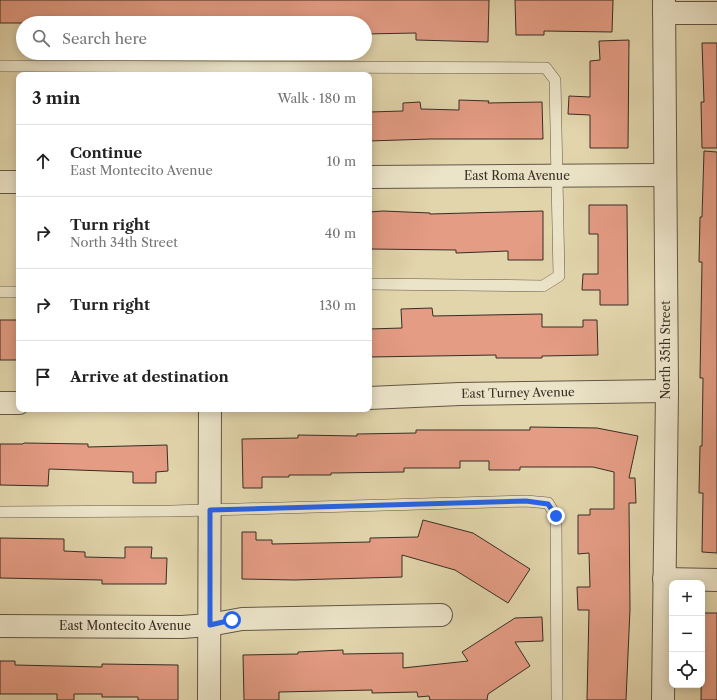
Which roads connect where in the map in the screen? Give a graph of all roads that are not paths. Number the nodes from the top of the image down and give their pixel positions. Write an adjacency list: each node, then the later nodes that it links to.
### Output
1 (664, 7): 2 (street); 4 (street, North 35th Street)
2 (717, 13)
3 (0, 66): 5 (lane)
4 (665, 175): 5 (street, East Roma Avenue); 12 (street, North 35th Street)
5 (557, 176): 6 (street, East Roma Avenue); 9 (lane)
6 (372, 177)
7 (0, 182): 8 (street)
8 (16, 182)
9 (372, 284)
10 (0, 292): 11 (lane)
11 (16, 292)
12 (667, 391): 13 (street, East Turney Avenue); 19 (street, North 35th Street)
13 (372, 398)
14 (0, 403): 15 (street)
15 (16, 403)
16 (210, 412): 17 (street)
17 (210, 510): 18 (lane); 22 (street); 25 (lane)
18 (0, 512)
19 (664, 579): 20 (street); 26 (street, North 35th Street)
20 (717, 580)
21 (441, 615): 22 (street, East Montecito Avenue)
22 (210, 625): 23 (street, East Montecito Avenue); 24 (street)
23 (0, 626)
24 (209, 700)
25 (557, 700)
26 (663, 700)

